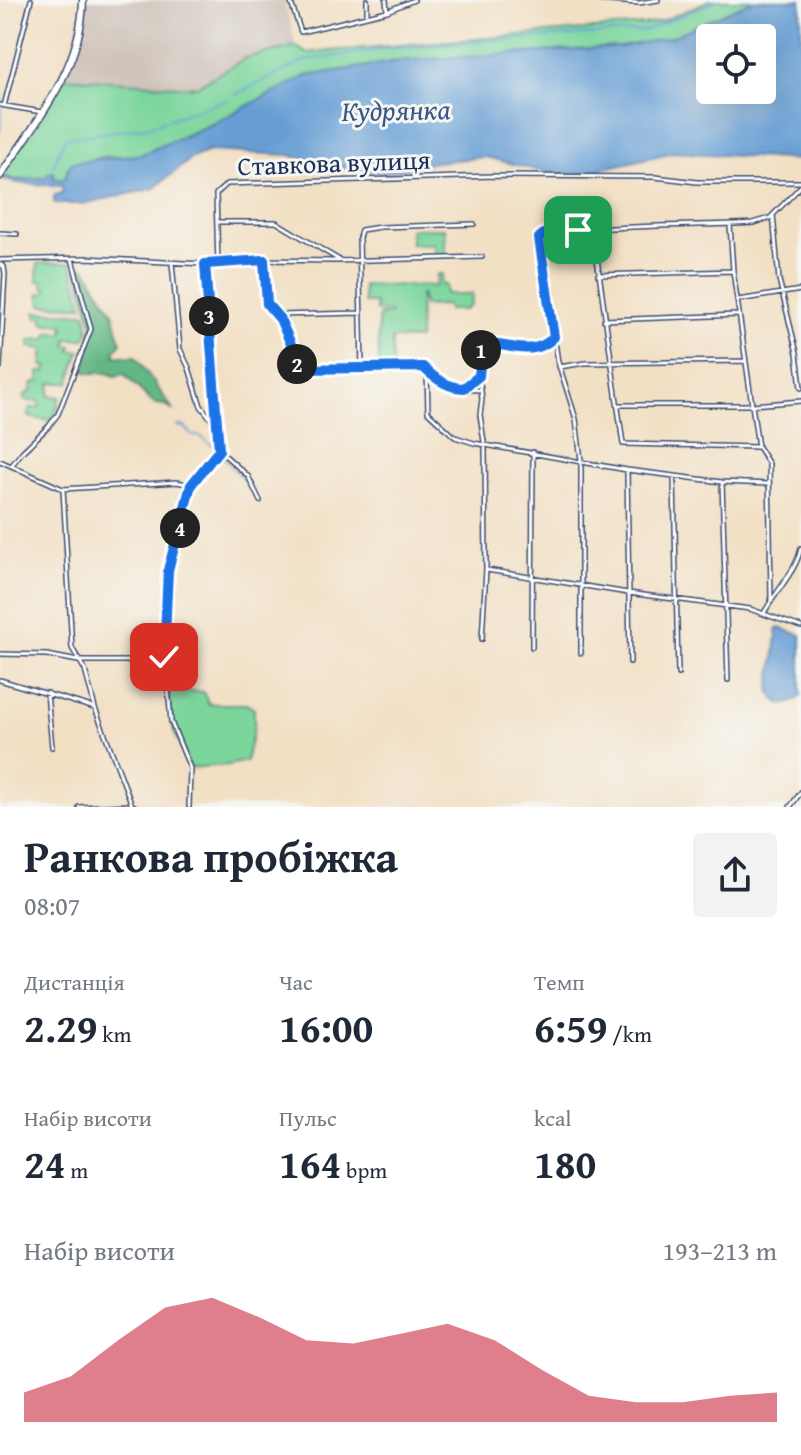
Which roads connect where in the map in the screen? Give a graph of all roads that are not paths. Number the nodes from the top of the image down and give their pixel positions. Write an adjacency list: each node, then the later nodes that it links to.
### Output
1 (31, 0): 12 (street)
2 (290, 0): 11 (street)
3 (367, 0): 11 (street)
4 (386, 0): 10 (street)
5 (414, 0): 10 (street)
6 (595, 0): 9 (street)
7 (658, 0): 9 (street)
8 (81, 1): 13 (main road)
9 (618, 1)
10 (387, 11): 11 (street)
11 (367, 15)
12 (2, 106): 13 (street)
13 (42, 112): 14 (main road)
14 (1, 175)
15 (801, 184): 16 (street); 17 (street, Ставкова вулиця)
16 (773, 215): 19 (street); 35 (street)
17 (217, 222): 25 (street); 31 (street, Ставкова вулиця)
18 (474, 224): 27 (street)
19 (730, 225): 20 (street); 32 (street)
20 (593, 230): 33 (street); 41 (street)
21 (0, 233): 22 (street)
22 (17, 234)
23 (482, 257): 27 (street)
24 (72, 258): 28 (street); 29 (street); 62 (street)
25 (334, 259): 26 (street); 27 (street)
26 (264, 260): 31 (street); 38 (street)
27 (360, 260): 37 (street)
28 (0, 262): 44 (street)
29 (172, 263): 30 (street); 55 (street)
30 (205, 264): 31 (street); 55 (street)
31 (218, 264)
32 (733, 271): 33 (street); 36 (street)
33 (598, 275): 40 (street)
34 (801, 290): 35 (street)
35 (782, 294): 36 (street); 50 (street)
36 (738, 300): 39 (street)
37 (362, 313): 38 (street); 45 (street)
38 (277, 315): 45 (street)
39 (739, 315): 40 (street); 42 (street)
40 (604, 320): 43 (street)
41 (554, 337): 46 (street); 48 (street)
42 (745, 361): 43 (street); 54 (street)
43 (612, 363): 46 (street); 53 (street)
44 (0, 367)
45 (362, 367): 47 (street)
46 (559, 367): 60 (street)
47 (427, 371): 49 (street); 56 (street)
48 (479, 376): 49 (street); 51 (street)
49 (467, 387): 51 (street)
50 (801, 388)
51 (480, 393): 56 (street)
52 (801, 401): 54 (street)
53 (618, 405): 54 (street); 57 (street)
54 (752, 405): 57 (street)
55 (214, 420): 58 (street)
56 (483, 445): 59 (street); 71 (street)
57 (758, 447): 66 (street)
58 (219, 450): 67 (street); 69 (street)
59 (533, 452): 60 (street); 72 (street)
60 (581, 460): 63 (street); 73 (street)
61 (0, 461): 62 (street)
62 (12, 465): 68 (street)
63 (627, 470): 64 (street); 74 (street)
64 (674, 476): 65 (street); 76 (street)
65 (722, 482): 66 (street); 77 (street)
66 (769, 484): 75 (street)
67 (191, 485): 68 (street); 84 (street)
68 (63, 489): 85 (street)
69 (260, 501)
70 (801, 548): 75 (street)
71 (486, 569): 72 (street); 80 (street)
72 (532, 575): 73 (street); 81 (street)
73 (580, 585): 74 (street); 82 (street)
74 (628, 593): 76 (street); 86 (street)
75 (771, 599): 78 (street)
76 (676, 601): 77 (street); 87 (street)
77 (724, 606): 78 (street); 88 (street)
78 (764, 613): 79 (street)
79 (801, 627)
80 (482, 639)
81 (532, 647)
82 (581, 653)
83 (0, 654): 85 (street)
84 (163, 659): 85 (street); 96 (street)
85 (78, 661): 91 (street)
86 (630, 662)
87 (678, 674)
88 (728, 680)
89 (0, 681): 90 (street)
90 (47, 693): 91 (street); 92 (street)
91 (95, 708): 94 (street)
92 (52, 747)
93 (801, 792): 97 (street)
94 (134, 806): 95 (street)
95 (79, 807)
96 (189, 807)
97 (790, 807)

